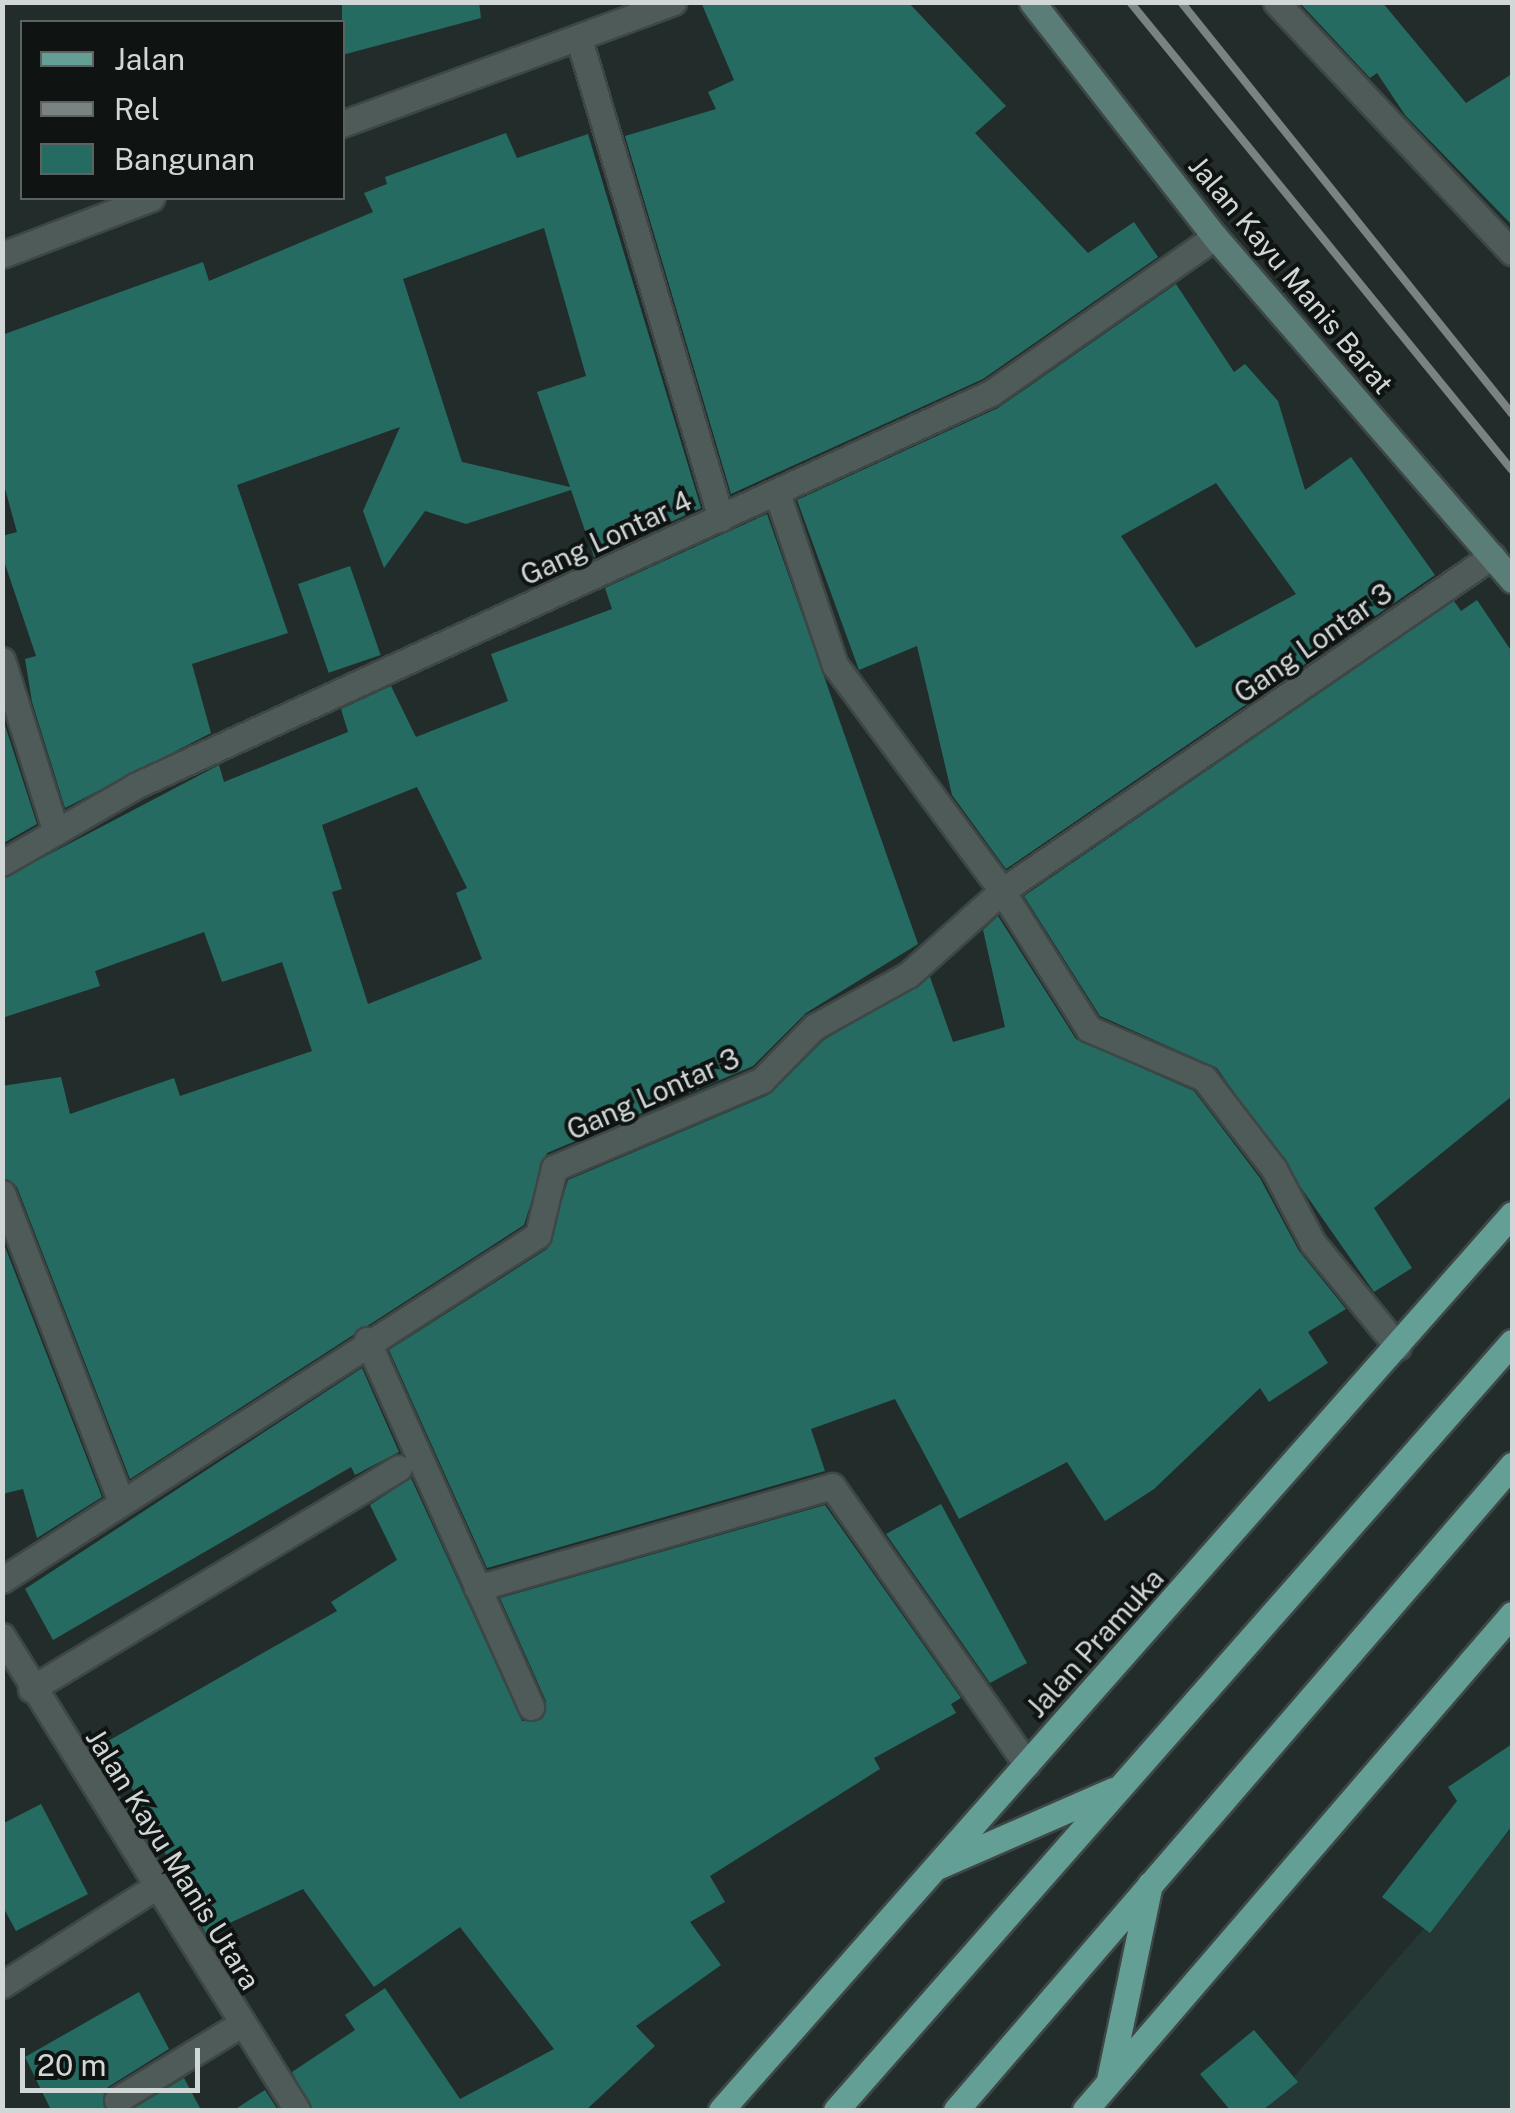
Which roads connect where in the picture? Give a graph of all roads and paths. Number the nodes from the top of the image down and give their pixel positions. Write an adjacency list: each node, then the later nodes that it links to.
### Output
1 (673, 2): 4 (street)
2 (1032, 2): 7 (street, Jalan Kayu Manis Barat)
3 (1276, 2): 8 (street)
4 (579, 38): 5 (street); 11 (street)
5 (345, 123)
6 (146, 200): 9 (street)
7 (1216, 236): 10 (street, Gang Lontar 4); 12 (street, Jalan Kayu Manis Barat)
8 (1512, 252)
9 (2, 255)
10 (777, 493): 11 (street, Gang Lontar 4); 17 (street)
11 (721, 518): 15 (street, Gang Lontar 4)
12 (1492, 556): 13 (street, Jalan Kayu Manis Barat); 17 (street, Gang Lontar 3)
13 (1512, 580)
14 (2, 660): 15 (street)
15 (56, 832): 16 (street, Gang Lontar 4)
16 (2, 863)
17 (1002, 891): 20 (street, Gang Lontar 3); 22 (street)
18 (2, 1193): 25 (street)
19 (1512, 1214): 22 (main road, Jalan Pramuka)
20 (367, 1340): 25 (street, Gang Lontar 3); 27 (street)
21 (1512, 1342): 33 (main road)
22 (1398, 1347): 32 (main road, Jalan Pramuka)
23 (1512, 1464): 35 (main road)
24 (399, 1468): 30 (street)
25 (120, 1499): 26 (street, Gang Lontar 3)
26 (2, 1580)
27 (477, 1588): 31 (street); 32 (street)
28 (1512, 1614): 39 (main road)
29 (2, 1636): 30 (street, Jalan Kayu Manis Utara)
30 (31, 1689): 36 (street, Jalan Kayu Manis Utara)
31 (531, 1707)
32 (1027, 1764): 34 (main road, Jalan Pramuka)
33 (1121, 1787): 34 (main road); 43 (main road)
34 (930, 1870): 42 (main road, Jalan Pramuka)
35 (1151, 1879): 39 (main road); 44 (main road)
36 (155, 1887): 37 (street); 38 (street, Jalan Kayu Manis Utara)
37 (2, 1985)
38 (241, 2024): 40 (street); 41 (street, Jalan Kayu Manis Utara)
39 (1108, 2083): 45 (main road)
40 (117, 2100)
41 (297, 2110)
42 (721, 2110)
43 (836, 2110)
44 (956, 2110)
45 (1085, 2110)

